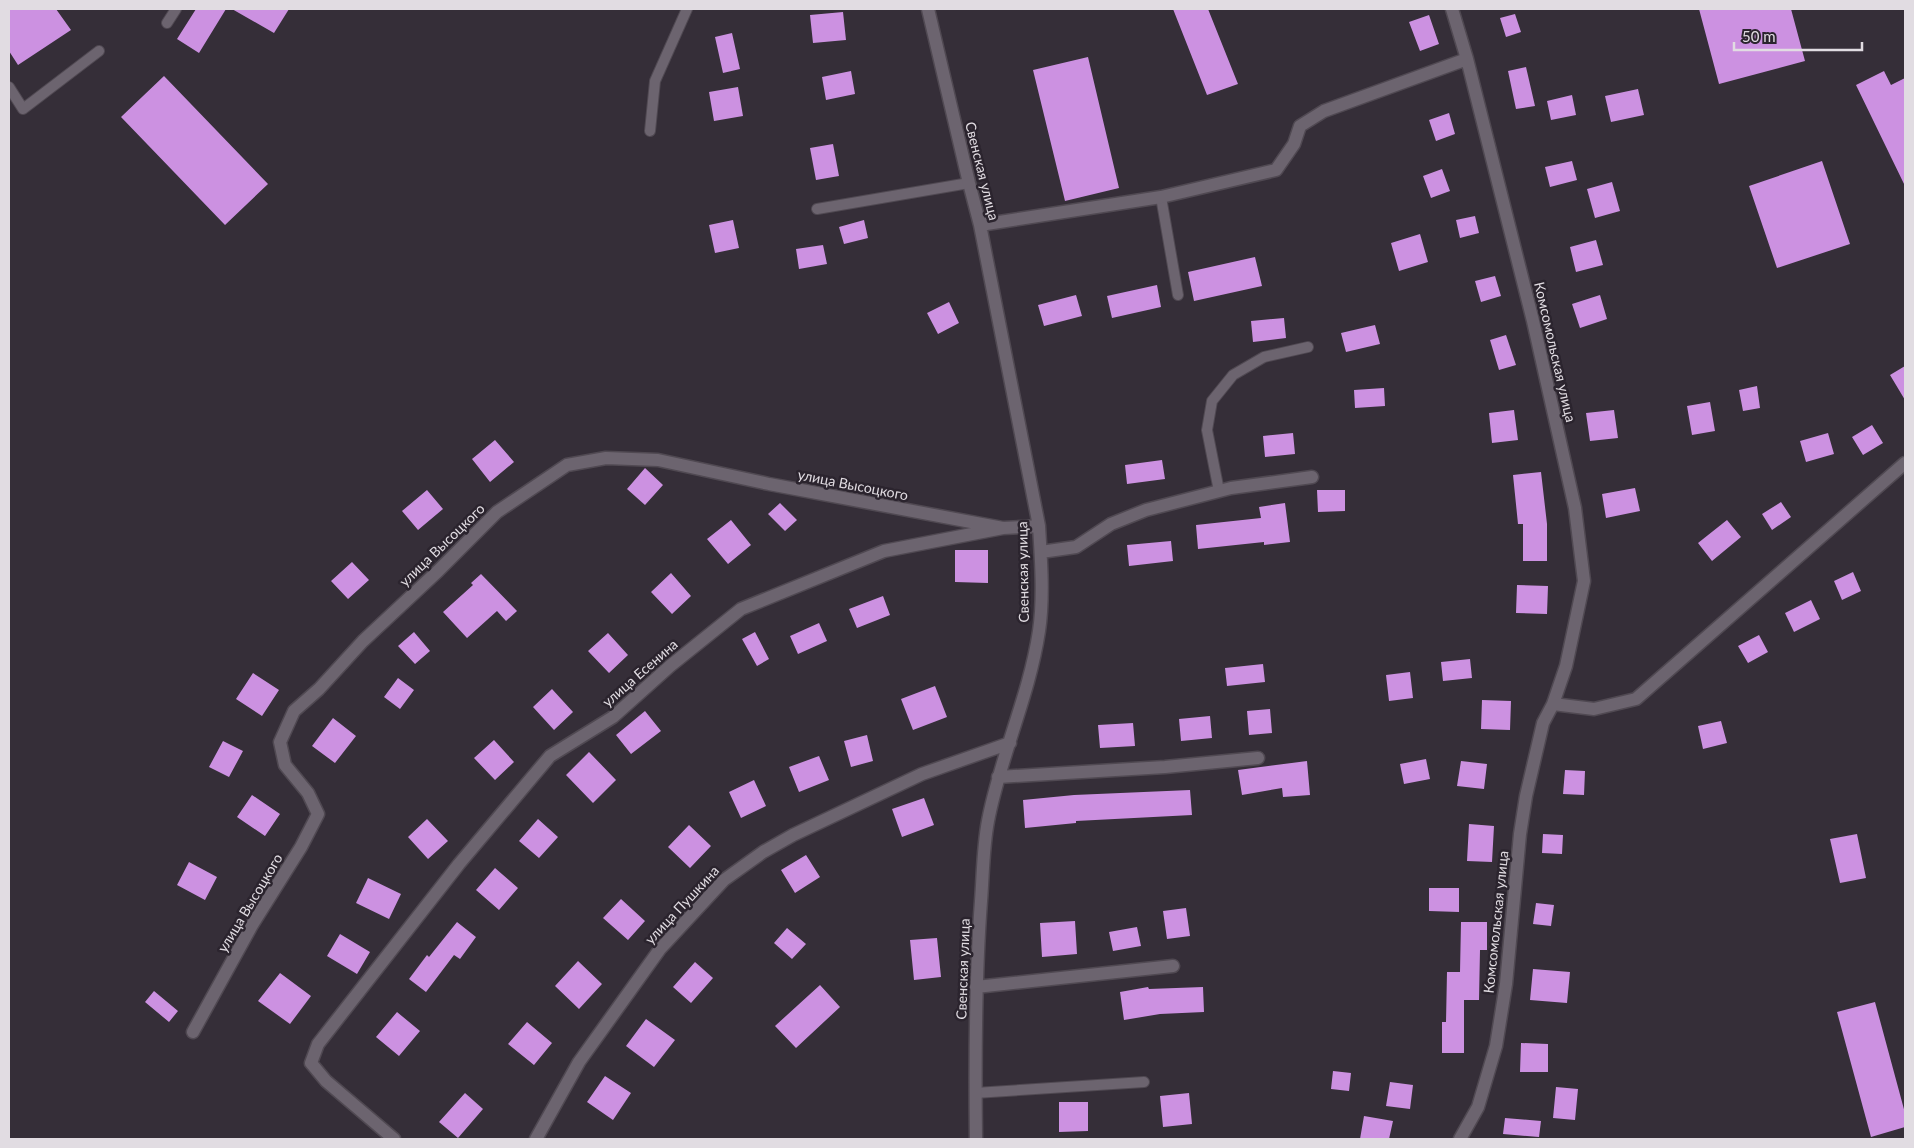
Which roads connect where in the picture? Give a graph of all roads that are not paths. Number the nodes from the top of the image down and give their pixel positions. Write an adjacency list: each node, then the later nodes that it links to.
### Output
1 (176, 9): 5 (lane)
2 (687, 9): 9 (lane)
3 (928, 9): 10 (street, Свенская улица)
4 (1452, 9): 7 (street, Комсомольская улица)
5 (167, 24)
6 (99, 51): 8 (lane)
7 (1467, 59): 11 (street); 22 (street, Комсомольская улица)
8 (9, 87)
9 (650, 131)
10 (968, 183): 12 (lane); 13 (street, Свенская улица)
11 (1161, 198): 13 (street); 14 (lane)
12 (817, 209)
13 (980, 225): 19 (street, Свенская улица)
14 (1178, 295)
15 (1308, 347): 18 (lane)
16 (1905, 463): 22 (street)
17 (1312, 478): 18 (street)
18 (1219, 491): 21 (street)
19 (1039, 526): 20 (street, улица Есенина); 21 (street, Свенская улица)
20 (1003, 528): 28 (street, улица Высоцкого); 31 (street, улица Есенина)
21 (1040, 552): 23 (street, Свенская улица)
22 (1553, 704): 34 (street, Комсомольская улица)
23 (1010, 743): 25 (street, Свенская улица); 32 (street, улица Пушкина)
24 (1258, 758): 25 (street)
25 (998, 777): 27 (street, Свенская улица)
26 (1173, 966): 27 (street)
27 (976, 987): 30 (street, Свенская улица)
28 (193, 1032)
29 (1144, 1082): 30 (lane)
30 (975, 1093): 33 (street, Свенская улица)
31 (394, 1139)
32 (536, 1139)
33 (976, 1139)
34 (1460, 1139)

